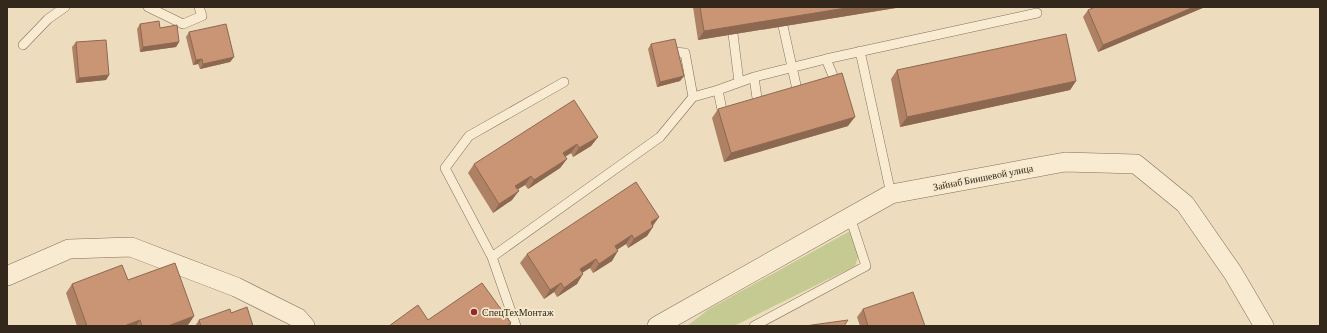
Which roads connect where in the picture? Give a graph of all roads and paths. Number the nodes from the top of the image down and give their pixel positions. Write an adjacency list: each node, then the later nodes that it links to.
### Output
1 (65, 7): 7 (lane)
2 (148, 7): 3 (lane)
3 (199, 7)
4 (1037, 13): 8 (lane)
5 (783, 26): 11 (lane)
6 (733, 34): 14 (lane)
7 (23, 45)
8 (860, 51): 10 (lane); 21 (lane)
9 (674, 52): 18 (lane)
10 (826, 59): 11 (lane); 15 (lane)
11 (791, 68): 12 (lane); 17 (lane)
12 (754, 77): 14 (lane); 19 (lane)
13 (564, 82): 23 (lane)
14 (739, 82): 16 (lane)
15 (836, 83)
16 (718, 90): 18 (lane); 20 (lane)
17 (798, 94)
18 (693, 97): 23 (lane)
19 (758, 105)
20 (723, 115)
21 (891, 194): 22 (street, Зайнаб Биишевой улица); 29 (street, Зайнаб Биишевой улица)
22 (850, 217): 27 (street, Зайнаб Биишевой улица); 28 (lane)
23 (492, 257): 26 (lane)
24 (7, 276): 25 (street)
25 (305, 326)
26 (516, 326)
27 (657, 326)
28 (754, 326)
29 (1264, 326)

